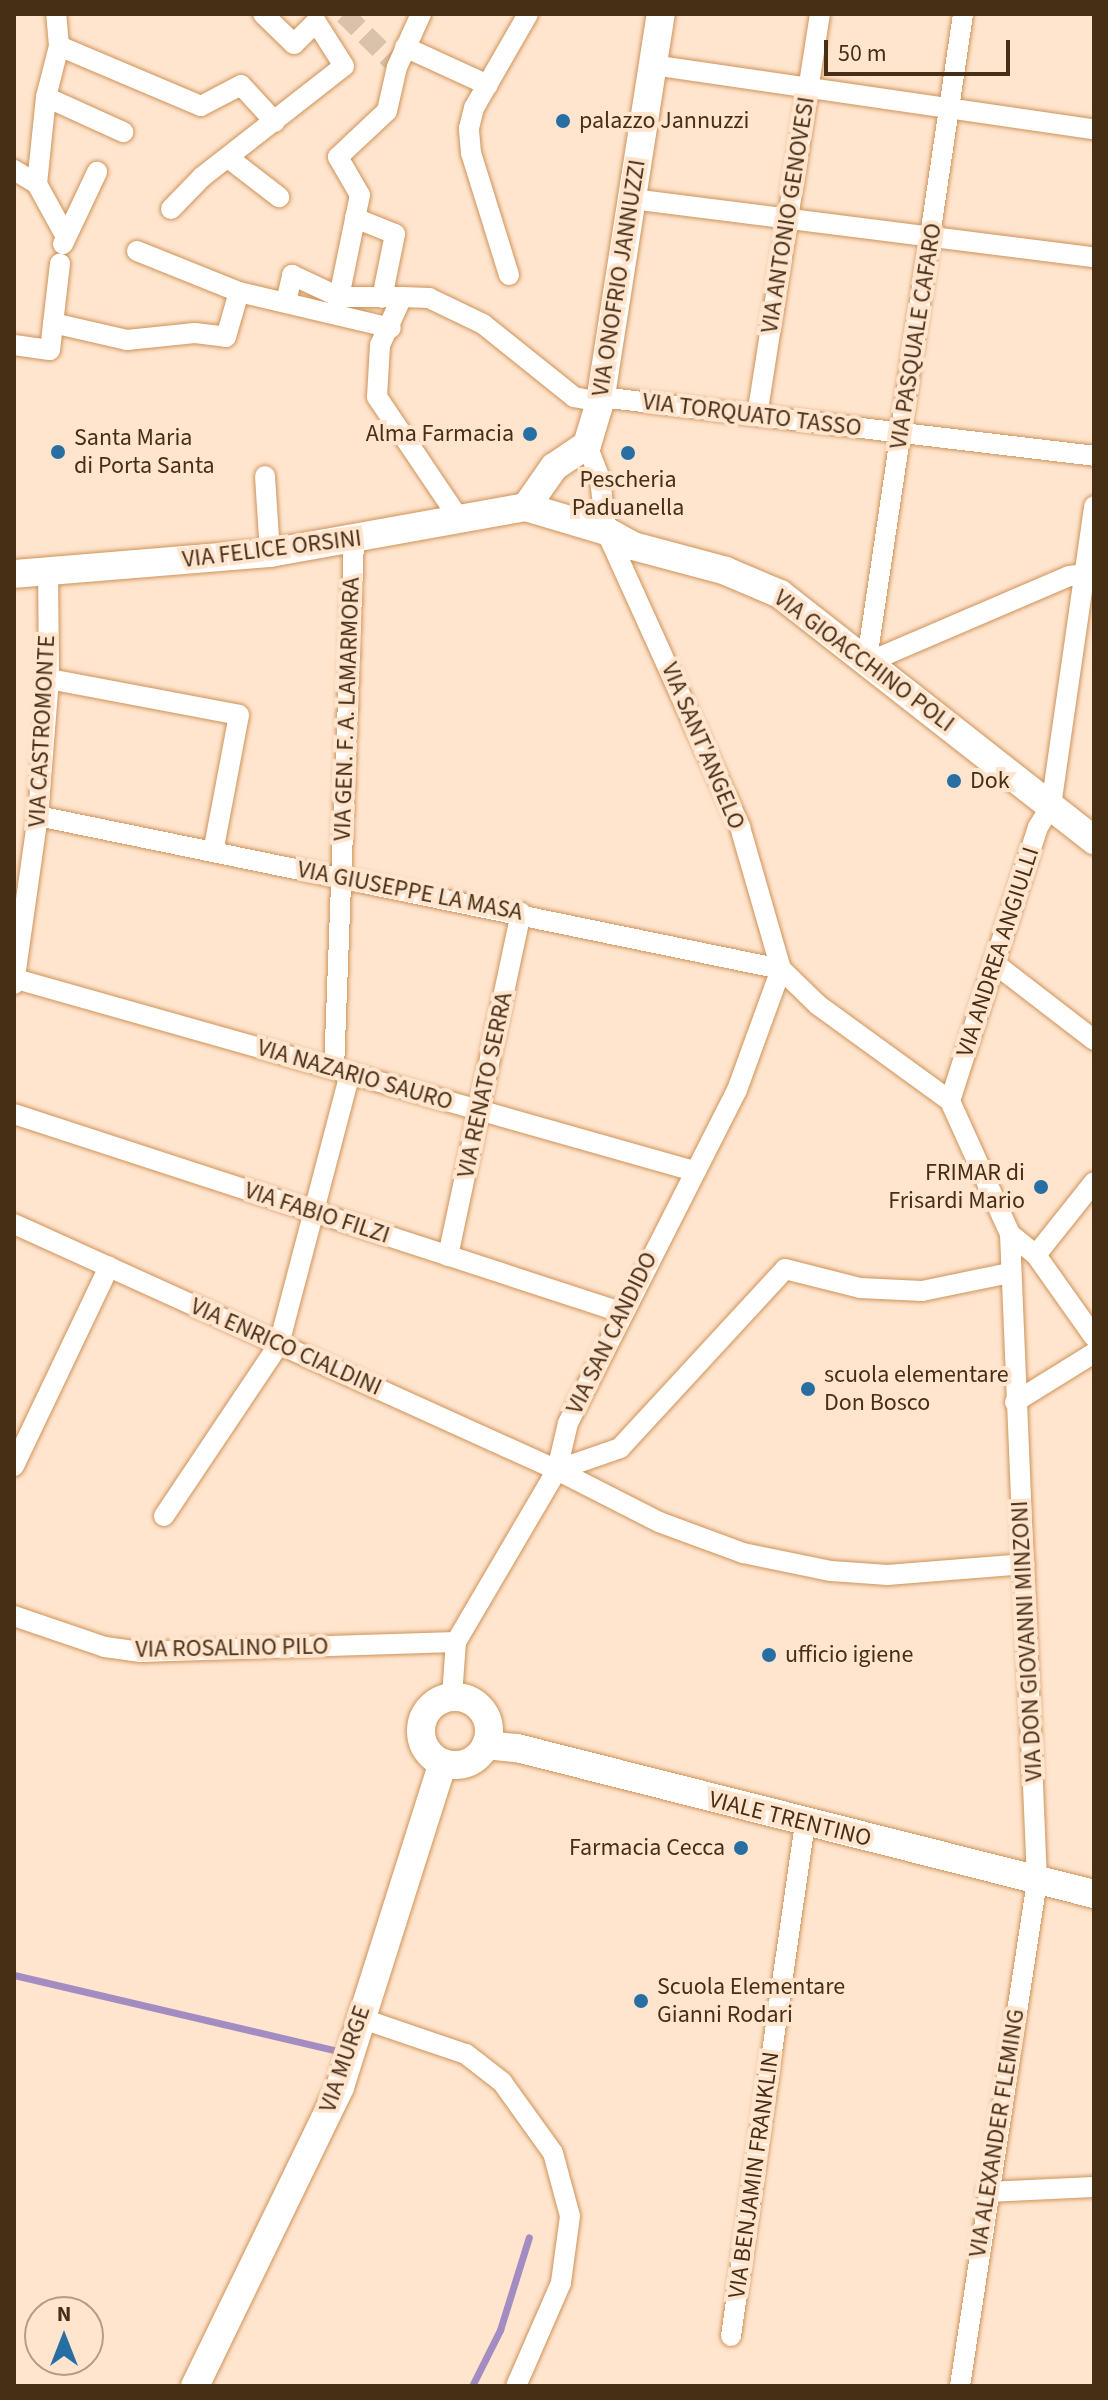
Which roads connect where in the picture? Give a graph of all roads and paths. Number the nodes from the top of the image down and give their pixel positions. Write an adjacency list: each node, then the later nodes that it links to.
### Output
1 (56, 14): 8 (street)
2 (265, 14): 15 (street)
3 (421, 14): 9 (street)
4 (528, 14): 11 (street)
5 (661, 14): 10 (street, VIA ONOFRIO JANNUZZI)
6 (820, 14): 12 (street, VIA ANTONIO GENOVESI)
7 (963, 14): 14 (street, VIA PASQUALE CAFARO)
8 (59, 46): 13 (street); 15 (street)
9 (398, 58): 11 (street); 25 (street)
10 (653, 65): 12 (street); 23 (street, VIA ONOFRIO JANNUZZI)
11 (488, 85): 31 (street)
12 (808, 88): 14 (street); 26 (street, VIA ANTONIO GENOVESI)
13 (46, 97): 17 (street); 21 (street)
14 (949, 108): 16 (street); 27 (street, VIA PASQUALE CAFARO)
15 (275, 122): 18 (street)
16 (1094, 129)
17 (123, 132)
18 (231, 160): 22 (street); 24 (street)
19 (14, 170): 21 (street)
20 (97, 172): 28 (street)
21 (37, 184): 28 (street)
22 (279, 197)
23 (632, 199): 26 (street); 39 (street, VIA ONOFRIO JANNUZZI)
24 (171, 209)
25 (355, 218): 33 (street); 34 (street)
26 (788, 218): 27 (street); 40 (street, VIA ANTONIO GENOVESI)
27 (932, 236): 30 (street); 41 (street, VIA PASQUALE CAFARO)
28 (63, 249): 36 (street)
29 (137, 251): 32 (street)
30 (1094, 257)
31 (509, 275)
32 (239, 292): 35 (street); 36 (street)
33 (339, 297): 34 (street, VIA TORQUATO TASSO); 35 (street)
34 (392, 298): 37 (street); 39 (street, VIA TORQUATO TASSO)
35 (286, 302): 37 (street)
36 (53, 323): 38 (street)
37 (391, 328): 47 (street)
38 (14, 345)
39 (600, 399): 40 (street, VIA TORQUATO TASSO); 42 (street, VIA ONOFRIO JANNUZZI)
40 (757, 416): 41 (street, VIA TORQUATO TASSO)
41 (901, 433): 43 (street, VIA TORQUATO TASSO); 54 (street, VIA PASQUALE CAFARO)
42 (587, 445): 46 (street); 48 (street, VIA SANT'ANGELO)
43 (1094, 456)
44 (265, 476): 50 (street)
45 (1094, 506): 52 (street, VIA ANDREA ANGIULLI)
46 (526, 507): 47 (street, VIA FELICE ORSINI); 48 (street, VIA GIOACCHINO POLI)
47 (458, 517): 49 (street, VIA FELICE ORSINI)
48 (606, 531): 54 (street, VIA GIOACCHINO POLI); 63 (street, VIA SANT'ANGELO)
49 (354, 541): 50 (street, VIA FELICE ORSINI); 60 (street, VIA GEN. F. A. LAMARMORA)
50 (270, 553): 51 (street, VIA FELICE ORSINI)
51 (48, 571): 53 (street, VIA FELICE ORSINI); 55 (street, VIA CASTROMONTE)
52 (1091, 573): 54 (street); 56 (street, VIA ANDREA ANGIULLI)
53 (14, 574)
54 (869, 660): 56 (street, VIA GIOACCHINO POLI)
55 (49, 679): 57 (street, VIA CASTROMONTE); 59 (street)
56 (1051, 806): 58 (street, VIA GIOACCHINO POLI); 62 (street, VIA ANDREA ANGIULLI)
57 (38, 816): 59 (street, VIA GIUSEPPE LA MASA); 64 (street, VIA CASTROMONTE)
58 (1094, 840)
59 (213, 852): 60 (street, VIA GIUSEPPE LA MASA)
60 (340, 878): 61 (street, VIA GIUSEPPE LA MASA); 66 (street, VIA GEN. F. A. LAMARMORA)
61 (521, 913): 63 (street, VIA GIUSEPPE LA MASA); 68 (street, VIA RENATO SERRA)
62 (994, 963): 65 (street); 67 (street, VIA ANDREA ANGIULLI)
63 (781, 969): 67 (street); 70 (street, VIA SAN CANDIDO)
64 (15, 982): 66 (street, VIA NAZARIO SAURO)
65 (1094, 1040)
66 (342, 1071): 68 (street, VIA NAZARIO SAURO); 72 (street, VIA GEN. F. A. LAMARMORA)
67 (950, 1101): 74 (street)
68 (480, 1110): 70 (street, VIA NAZARIO SAURO); 76 (street, VIA RENATO SERRA)
69 (14, 1114): 72 (street, VIA FABIO FILZI)
70 (694, 1171): 79 (street, VIA SAN CANDIDO)
71 (1094, 1183): 75 (street)
72 (314, 1212): 76 (street, VIA FABIO FILZI); 81 (street, VIA GEN. F. A. LAMARMORA)
73 (14, 1224): 77 (street, VIA ENRICO CIALDINI)
74 (1010, 1234): 75 (street); 78 (street, VIA DON GIOVANNI MINZONI)
75 (1036, 1255): 80 (street)
76 (448, 1256): 79 (street, VIA FABIO FILZI)
77 (109, 1267): 81 (street, VIA ENRICO CIALDINI); 84 (street)
78 (1010, 1273): 83 (street, VIA DON GIOVANNI MINZONI); 85 (street)
79 (621, 1312): 85 (street, VIA SAN CANDIDO)
80 (1094, 1337)
81 (279, 1344): 85 (street, VIA ENRICO CIALDINI); 86 (street, VIA GEN. F. A. LAMARMORA)
82 (1094, 1353): 83 (street)
83 (1015, 1402): 87 (street, VIA DON GIOVANNI MINZONI)
84 (14, 1466)
85 (557, 1470): 87 (street, VIA ENRICO CIALDINI); 89 (street, VIA SAN CANDIDO)
86 (164, 1516)
87 (1025, 1564): 94 (street, VIA DON GIOVANNI MINZONI)
88 (14, 1616): 89 (street, VIA ROSALINO PILO)
89 (456, 1642): 90 (street, VIA SAN CANDIDO)
90 (452, 1696): 91 (street); 92 (street)
91 (486, 1745): 92 (street); 93 (street, VIALE TRENTINO)
92 (443, 1763): 96 (street, VIA MURGE)
93 (805, 1823): 94 (street, VIALE TRENTINO); 99 (street, VIA BENJAMIN FRANKLIN)
94 (1037, 1881): 95 (street, VIALE TRENTINO); 98 (street, VIA ALEXANDER FLEMING)
95 (1094, 1894)
96 (358, 2023): 100 (street, VIA MURGE); 101 (street)
97 (1094, 2187): 98 (street)
98 (987, 2192): 102 (street, VIA ALEXANDER FLEMING)
99 (731, 2336)
100 (195, 2386)
101 (516, 2386)
102 (960, 2386)

